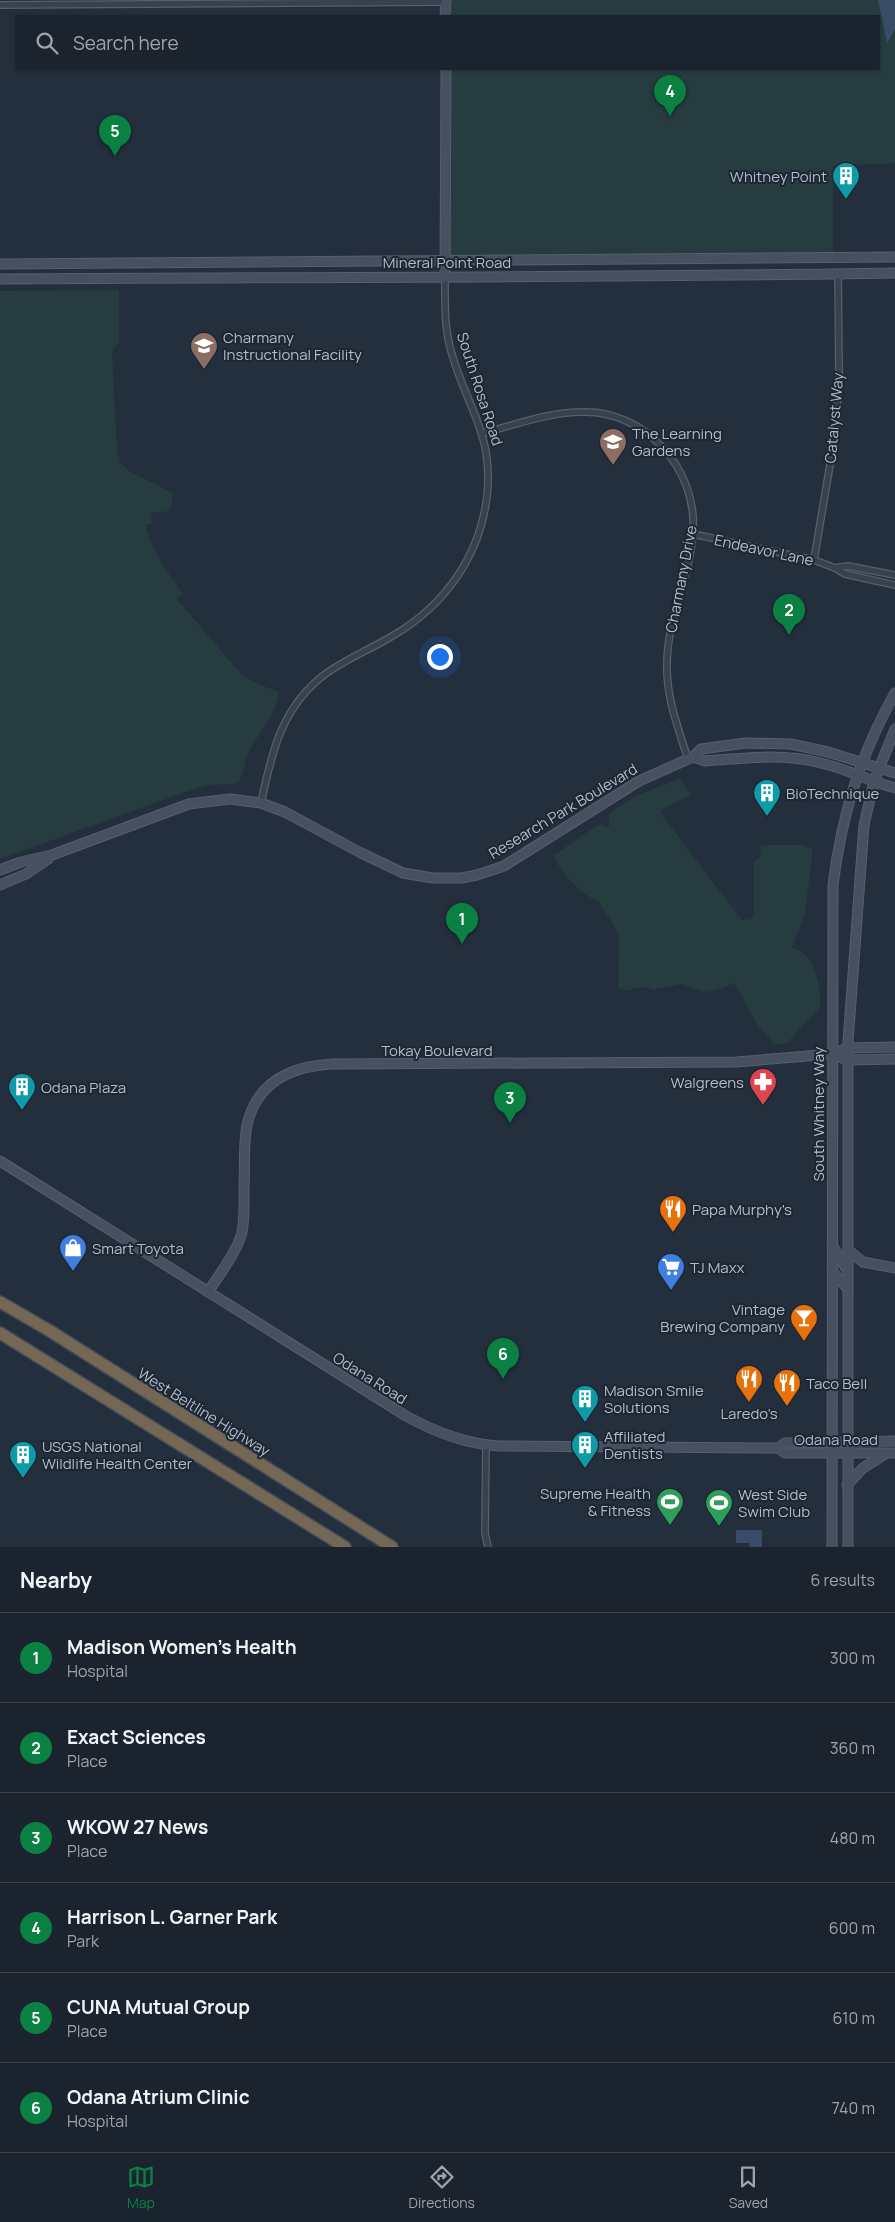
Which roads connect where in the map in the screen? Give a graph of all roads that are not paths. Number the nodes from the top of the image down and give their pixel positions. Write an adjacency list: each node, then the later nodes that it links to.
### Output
1 (446, 1): 2 (street); 4 (main road)
2 (180, 2): 3 (street)
3 (0, 5)
4 (445, 15)
5 (446, 70): 7 (main road, South Rosa Road)
6 (895, 257): 7 (main road, Mineral Point Road)
7 (445, 260): 8 (main road, Mineral Point Road); 11 (main road, South Rosa Road)
8 (0, 264)
9 (895, 273): 10 (main road, Mineral Point Road)
10 (838, 274): 11 (main road, Mineral Point Road); 15 (street, Catalyst Way)
11 (445, 276): 12 (main road, Mineral Point Road); 13 (street, South Rosa Road)
12 (0, 279)
13 (483, 434): 14 (street, Charmany Drive); 28 (street, South Rosa Road)
14 (693, 534): 15 (street, Endeavor Lane); 21 (street, Charmany Drive)
15 (814, 560): 16 (street, Endeavor Lane)
16 (835, 568): 17 (street, Endeavor Lane); 18 (street, Endeavor Lane)
17 (895, 575)
18 (895, 585)
19 (895, 693): 22 (main road, South Whitney Way)
20 (895, 729): 23 (main road, South Whitney Way)
21 (691, 758): 22 (main road, Research Park Boulevard); 25 (main road); 28 (main road, Research Park Boulevard)
22 (862, 763): 23 (main road, Research Park Boulevard); 25 (main road, South Whitney Way)
23 (878, 768): 24 (main road, Research Park Boulevard); 26 (main road, South Whitney Way)
24 (895, 773)
25 (858, 775): 26 (main road); 34 (main road, South Whitney Way)
26 (874, 781): 27 (main road); 33 (main road, South Whitney Way)
27 (895, 788)
28 (261, 803): 29 (main road, Research Park Boulevard)
29 (52, 856): 30 (main road, Research Park Boulevard); 31 (main road, Research Park Boulevard)
30 (0, 870)
31 (0, 885)
32 (895, 1047): 33 (main road, Tokay Boulevard)
33 (848, 1048): 34 (main road, Tokay Boulevard); 36 (main road, South Whitney Way)
34 (832, 1054): 36 (main road, Tokay Boulevard); 38 (main road, South Whitney Way); 44 (main road, Tokay Boulevard)
35 (895, 1059): 36 (main road, Tokay Boulevard)
36 (848, 1060): 39 (main road, South Whitney Way)
37 (0, 1161): 44 (main road, Odana Road)
38 (832, 1244): 41 (main road, South Whitney Way); 42 (main road)
39 (848, 1250): 40 (main road); 42 (main road, South Whitney Way)
40 (895, 1268)
41 (832, 1270): 43 (main road); 48 (main road, South Whitney Way)
42 (848, 1272): 43 (main road, South Whitney Way)
43 (848, 1289): 49 (main road, South Whitney Way)
44 (208, 1292): 50 (main road, Odana Road)
45 (0, 1302): 57 (highway, West Beltline Highway)
46 (0, 1333): 56 (highway)
47 (895, 1441): 49 (main road, Odana Road)
48 (832, 1442): 49 (main road, Odana Road); 51 (main road, Odana Road); 52 (main road, South Whitney Way)
49 (849, 1442): 53 (main road, South Whitney Way)
50 (486, 1445): 51 (main road, Odana Road); 58 (street)
51 (778, 1448): 52 (main road, Odana Road)
52 (832, 1453): 53 (main road, Odana Road); 59 (main road, South Whitney Way)
53 (848, 1453): 54 (main road, Odana Road); 55 (main road, South Whitney Way)
54 (891, 1453): 55 (main road)
55 (847, 1485): 60 (main road, South Whitney Way)
56 (345, 1547)
57 (392, 1547)
58 (488, 1547)
59 (832, 1547)
60 (848, 1547)

